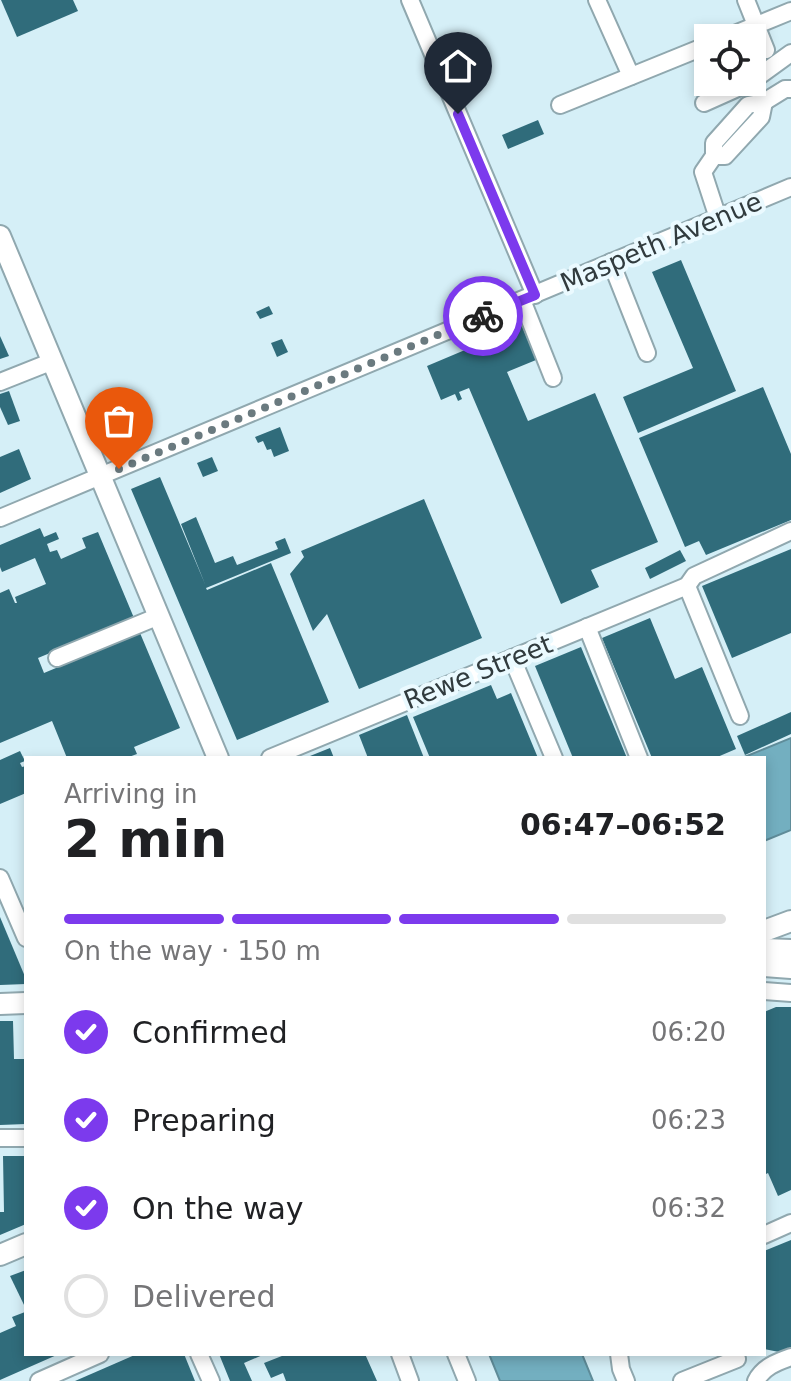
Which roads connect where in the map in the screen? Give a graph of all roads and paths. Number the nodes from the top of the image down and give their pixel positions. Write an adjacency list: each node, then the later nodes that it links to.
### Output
1 (410, 0): 19 (street)
2 (597, 0): 10 (street)
3 (746, 0): 5 (street)
4 (791, 11): 6 (street)
5 (756, 24)
6 (758, 24)
7 (694, 51): 10 (street)
8 (791, 53): 9 (street)
9 (766, 72)
10 (631, 76): 14 (street)
11 (791, 89): 16 (street)
12 (720, 96): 13 (street)
13 (704, 103)
14 (560, 105)
15 (791, 187): 16 (street, Maspeth Avenue)
16 (718, 218): 18 (street, Maspeth Avenue)
17 (0, 236): 21 (main road)
18 (611, 262): 19 (street, Maspeth Avenue); 20 (street)
19 (528, 297): 22 (street); 24 (street, Maspeth Avenue)
20 (647, 353)
21 (53, 361): 23 (street); 24 (main road)
22 (553, 378)
23 (0, 382)
24 (100, 476): 25 (street, Maspeth Avenue); 28 (main road)
25 (0, 518)
26 (791, 531): 27 (street, Rewe Street)
27 (687, 586): 29 (street, Rewe Street); 32 (street)
28 (159, 616): 30 (street); 33 (main road)
29 (587, 627): 31 (street, Rewe Street); 36 (street)
30 (57, 658)
31 (512, 658): 34 (street, Rewe Street); 35 (street)
32 (740, 716)
33 (217, 756)
34 (275, 756)
35 (553, 756)
36 (638, 756)
37 (0, 878): 40 (street)
38 (791, 921): 39 (main road)
39 (766, 930)
40 (24, 933)
41 (766, 949): 42 (main road)
42 (791, 950)
43 (766, 966): 44 (main road)
44 (791, 968)
45 (766, 991): 46 (street)
46 (791, 993)
47 (24, 1003): 48 (main road)
48 (0, 1004)
49 (0, 1138): 50 (street)
50 (24, 1138)
51 (791, 1223): 52 (street)
52 (766, 1234)
53 (24, 1245): 54 (main road)
54 (0, 1255)
55 (95, 1356): 63 (street)
56 (200, 1356): 64 (street)
57 (401, 1356): 65 (street)
58 (457, 1356): 66 (street)
59 (619, 1356): 67 (street)
60 (734, 1357): 62 (street); 68 (street)
61 (791, 1357): 62 (street)
62 (771, 1365): 69 (street)
63 (39, 1381)
64 (211, 1381)
65 (410, 1381)
66 (467, 1381)
67 (626, 1381)
68 (682, 1381)
69 (756, 1381)

